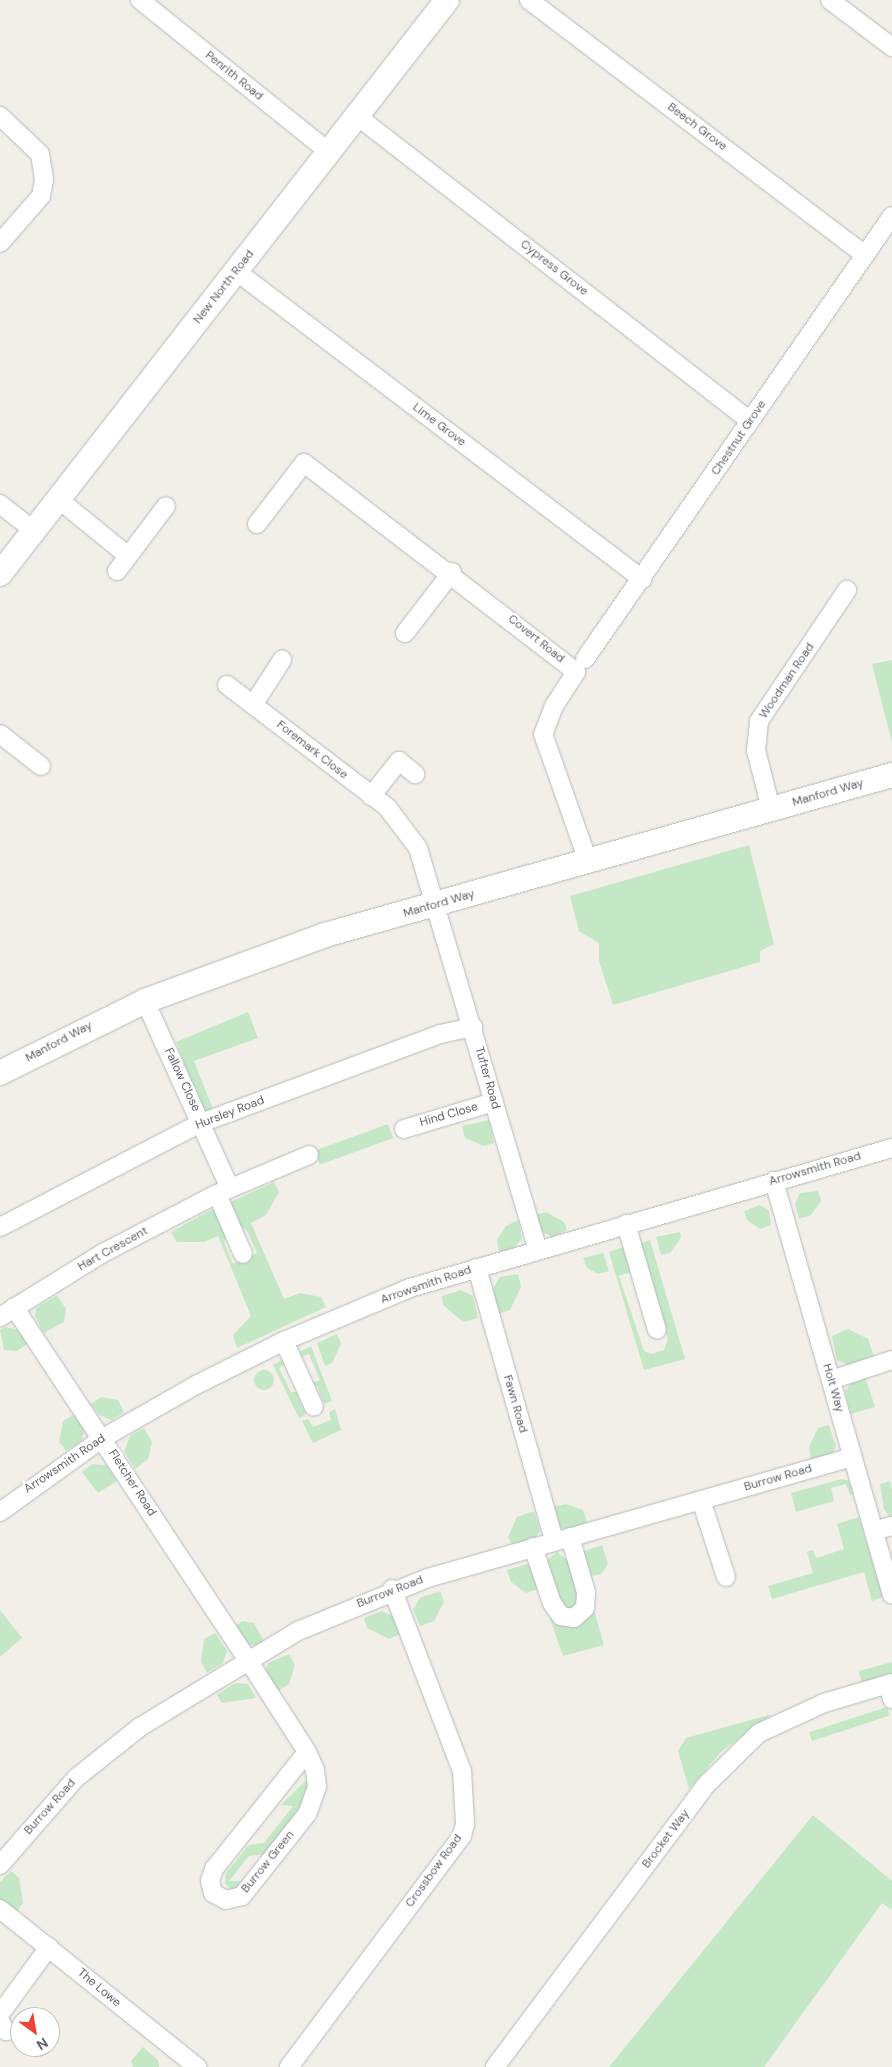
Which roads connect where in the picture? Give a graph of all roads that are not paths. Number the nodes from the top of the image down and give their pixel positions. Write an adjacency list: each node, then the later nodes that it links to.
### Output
1 (140, 0): 8 (street, Penrith Road)
2 (447, 0): 7 (street, New North Road)
3 (529, 0): 11 (street, Beech Grove)
4 (830, 0): 5 (street)
5 (892, 47)
6 (0, 116): 10 (street)
7 (357, 116): 8 (street, New North Road); 13 (street, Cypress Grove)
8 (329, 152): 12 (street, New North Road)
9 (892, 216): 11 (street, Chestnut Grove)
10 (0, 243)
11 (866, 254): 13 (street, Chestnut Grove)
12 (236, 270): 14 (street, New North Road); 23 (street, Lime Grove)
13 (750, 421): 23 (street, Chestnut Grove)
14 (57, 498): 18 (street, New North Road); 19 (street)
15 (0, 504): 18 (street)
16 (166, 506): 19 (street)
17 (257, 524): 21 (street, Covert Road)
18 (33, 530): 22 (street, New North Road)
19 (128, 556): 20 (street)
20 (117, 571)
21 (452, 572): 25 (street); 36 (street, Covert Road)
22 (0, 574)
23 (642, 579): 26 (street, Chestnut Grove)
24 (847, 590): 35 (street, Woodman Road)
25 (405, 634)
26 (585, 659)
27 (282, 660): 29 (street)
28 (227, 685): 29 (street, Foremark Close)
29 (253, 705): 34 (street, Foremark Close)
30 (0, 734): 31 (street)
31 (41, 766)
32 (415, 774): 34 (street)
33 (892, 775): 35 (street, Manford Way)
34 (371, 796): 37 (street, Foremark Close)
35 (771, 809): 36 (street, Manford Way)
36 (588, 861): 37 (street, Manford Way)
37 (437, 905): 38 (street, Manford Way); 39 (street, Tufter Road)
38 (145, 1001): 40 (street, Manford Way); 42 (street, Fallow Close)
39 (472, 1027): 41 (street, Tufter Road); 42 (street, Hursley Road)
40 (0, 1073)
41 (494, 1102): 43 (street, Hind Close); 50 (street, Tufter Road)
42 (201, 1123): 47 (street, Fallow Close); 49 (street, Hursley Road)
43 (404, 1128)
44 (892, 1148): 46 (street, Arrowsmith Road)
45 (309, 1155): 47 (street)
46 (774, 1181): 48 (street, Arrowsmith Road); 57 (street, Holt Way)
47 (223, 1191): 51 (street, Fallow Close); 53 (street, Hart Crescent)
48 (626, 1224): 50 (street, Arrowsmith Road); 54 (street)
49 (0, 1227)
50 (538, 1251): 52 (street, Arrowsmith Road)
51 (243, 1254)
52 (476, 1268): 55 (street, Arrowsmith Road); 65 (street, Fawn Road)
53 (7, 1312): 59 (street, Fletcher Road)
54 (657, 1330)
55 (284, 1341): 58 (street); 59 (street, Arrowsmith Road)
56 (892, 1360): 57 (street)
57 (831, 1380): 60 (street, Holt Way)
58 (314, 1407)
59 (103, 1438): 62 (street, Arrowsmith Road); 70 (street, Fletcher Road)
60 (852, 1457): 61 (street, Burrow Road); 64 (street, Holt Way)
61 (701, 1500): 65 (street, Burrow Road); 67 (street)
62 (0, 1512)
63 (892, 1526): 64 (street)
64 (874, 1531): 69 (street, Holt Way)
65 (562, 1539): 66 (street, Burrow Road); 66 (street, Fawn Road)
66 (533, 1547): 68 (street, Burrow Road)
67 (726, 1577)
68 (392, 1589): 70 (street, Burrow Road); 78 (street, Crossbow Road)
69 (892, 1595)
70 (248, 1660): 72 (street, Burrow Green); 73 (street, Burrow Road)
71 (891, 1689): 79 (street, Brocket Way)
72 (307, 1752): 72 (street, Burrow Green)
73 (0, 1865)
74 (0, 1909): 75 (street, The Lowe)
75 (49, 1947): 76 (street); 77 (street, The Lowe)
76 (0, 2014)
77 (186, 2064)
78 (289, 2067)
79 (495, 2067)

